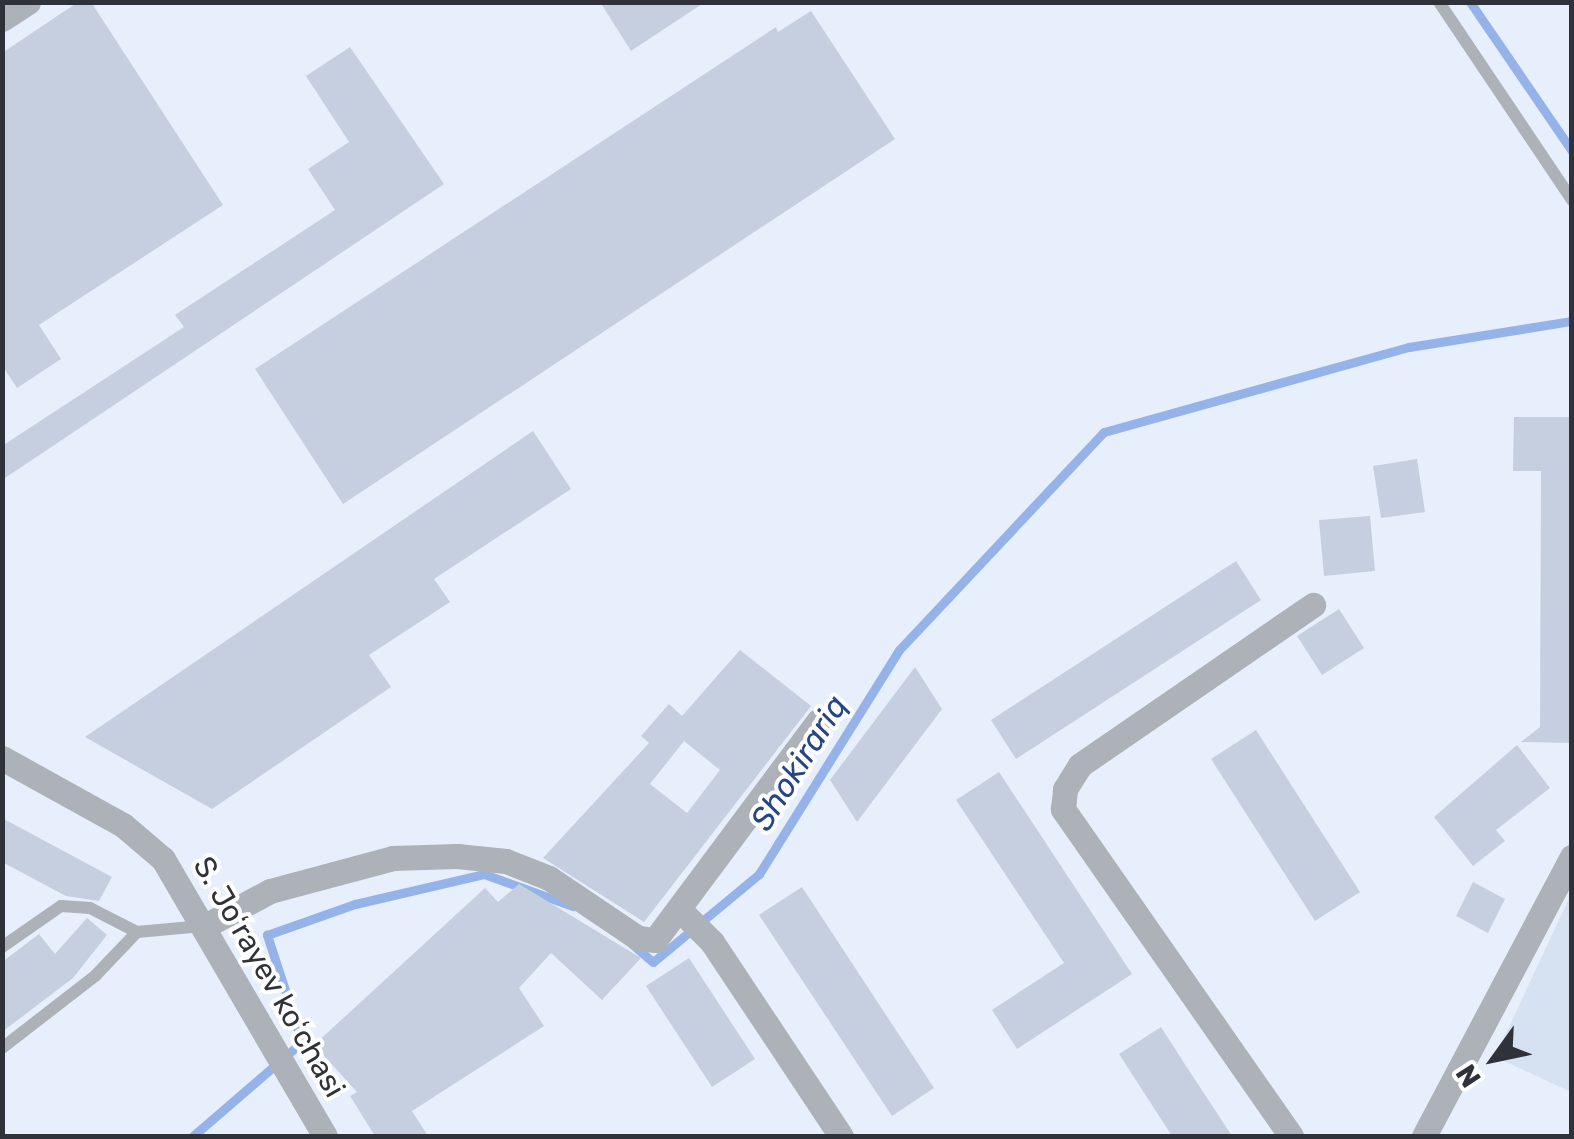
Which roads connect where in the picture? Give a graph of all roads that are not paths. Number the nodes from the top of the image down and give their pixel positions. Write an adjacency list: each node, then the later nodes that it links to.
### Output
1 (28, 2): 3 (street)
2 (1439, 2): 4 (lane)
3 (2, 19)
4 (1572, 200)
5 (1313, 605): 16 (street)
6 (818, 721): 9 (street)
7 (2, 758): 10 (street, S. Joʻrayev koʻchasi)
8 (1571, 859): 17 (street)
9 (679, 910): 10 (street); 15 (street)
10 (205, 926): 11 (lane); 14 (street, S. Joʻrayev koʻchasi)
11 (137, 932): 12 (lane); 13 (lane)
12 (2, 947)
13 (2, 1048)
14 (324, 1136)
15 (841, 1136)
16 (1290, 1136)
17 (1424, 1136)

